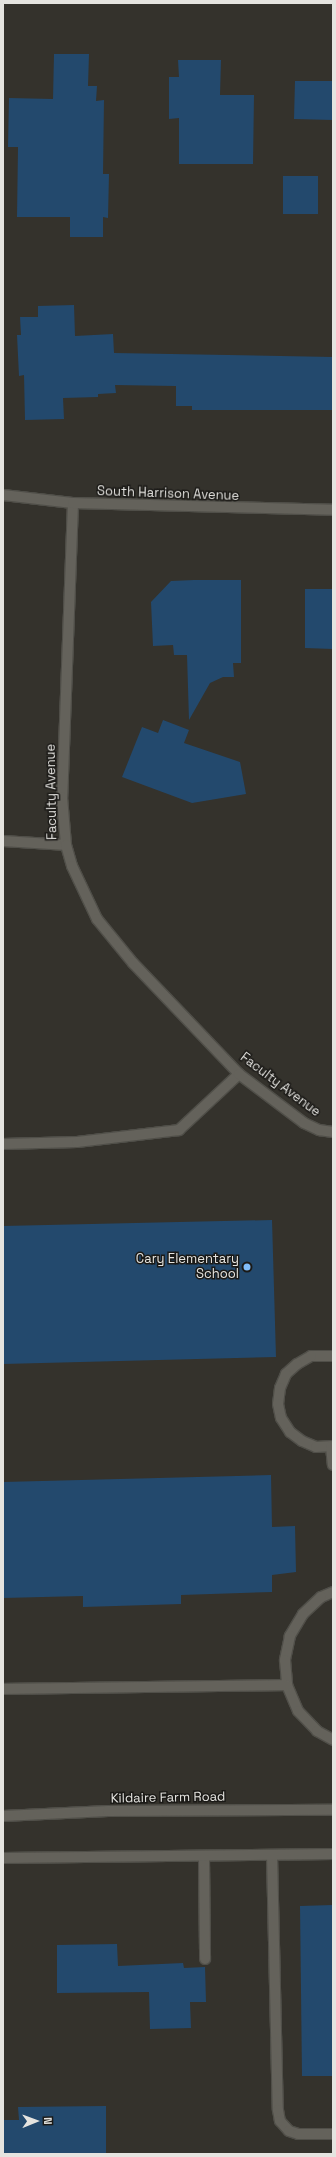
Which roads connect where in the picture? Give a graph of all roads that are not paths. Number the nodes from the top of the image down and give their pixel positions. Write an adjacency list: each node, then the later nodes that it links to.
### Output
1 (3, 495): 2 (street, South Harrison Avenue)
2 (73, 503): 3 (street, South Harrison Avenue); 5 (street, Faculty Avenue)
3 (333, 510)
4 (3, 841): 5 (street)
5 (66, 846): 6 (street, Faculty Avenue)
6 (239, 1074): 7 (street, Faculty Avenue); 8 (street)
7 (333, 1132)
8 (3, 1144)
9 (333, 1356): 10 (street)
10 (332, 1447): 11 (street)
11 (333, 1465)
12 (333, 1592): 13 (street)
13 (287, 1685): 14 (street); 15 (street)
14 (3, 1689)
15 (333, 1740)
16 (333, 1810): 17 (street, Kildaire Farm Road)
17 (3, 1816)
18 (333, 1854): 19 (street)
19 (272, 1855): 20 (street); 23 (street)
20 (204, 1857): 21 (street); 22 (street)
21 (3, 1858)
22 (205, 1959)
23 (333, 2134)

